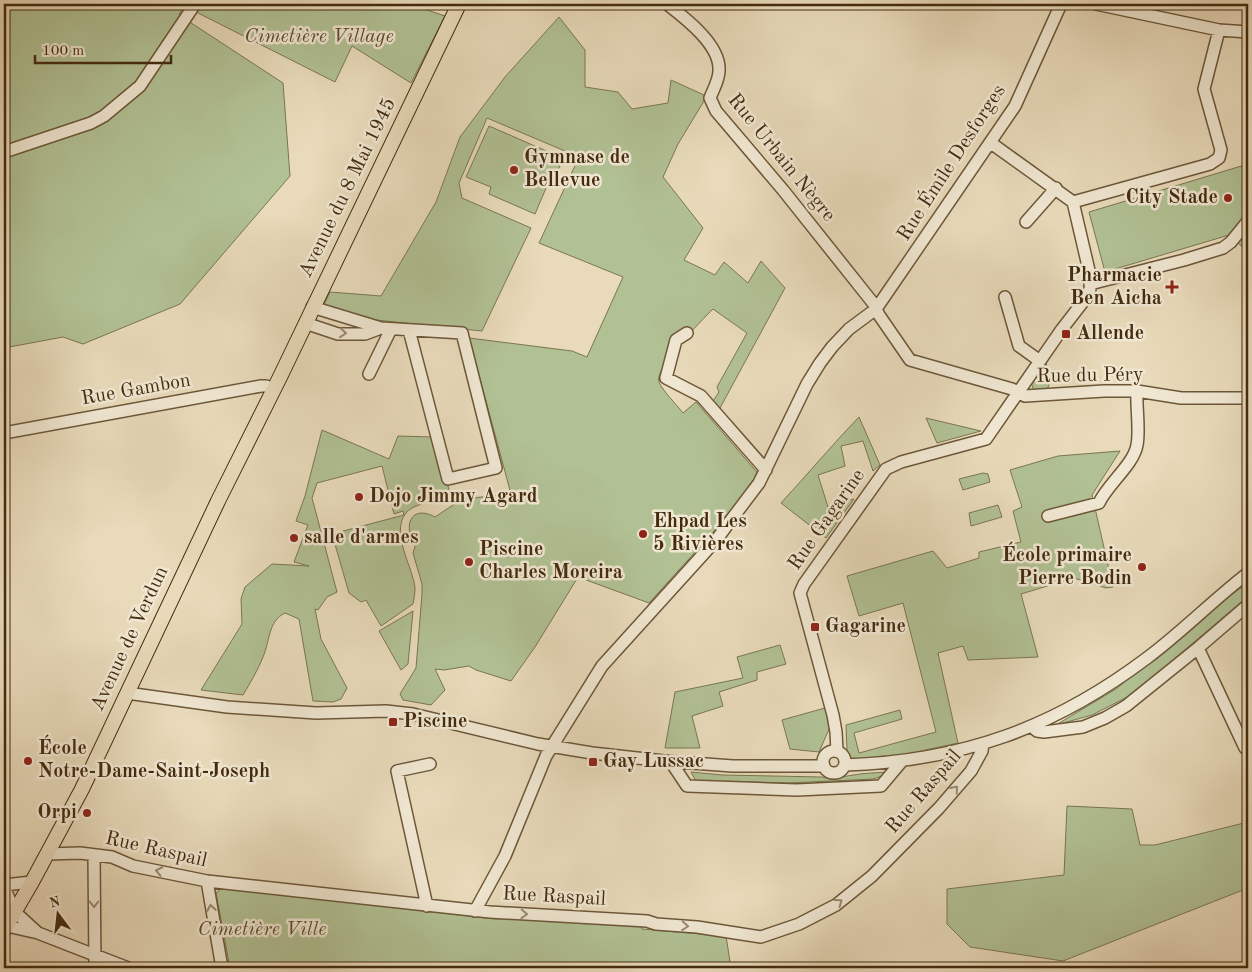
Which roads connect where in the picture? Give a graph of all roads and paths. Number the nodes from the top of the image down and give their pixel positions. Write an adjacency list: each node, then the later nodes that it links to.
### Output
1 (195, 4): 9 (street)
2 (459, 4): 16 (main road, Avenue du 8 Mai 1945)
3 (667, 4): 17 (street, Rue Urbain Nègre)
4 (1061, 4): 8 (street, Rue Émile Desforges)
5 (1096, 4): 6 (street)
6 (1219, 30): 7 (street); 11 (street)
7 (1248, 32)
8 (991, 143): 10 (street); 17 (street, Rue Émile Desforges)
9 (4, 152)
10 (1056, 188): 11 (street); 13 (street)
11 (1073, 202): 14 (street)
12 (1248, 221): 14 (street)
13 (1026, 222)
14 (1090, 284): 22 (street, Rue Gagarine)
15 (1005, 296): 22 (street)
16 (312, 308): 18 (main road, Avenue du 8 Mai 1945); 19 (street)
17 (876, 309): 26 (street, Rue du Péry); 29 (street, Rue Émile Desforges)
18 (305, 323): 19 (street, one-way to 19); 24 (main road, Avenue du 8 Mai 1945)
19 (386, 328): 20 (street); 23 (street)
20 (410, 330): 20 (street)
21 (687, 333): 29 (street)
22 (1040, 361): 26 (street, Rue Gagarine)
23 (368, 374)
24 (274, 389): 28 (street, Rue Gambon); 34 (main road, Avenue de Verdun)
25 (1137, 391): 26 (street, Rue du Péry); 27 (street, Rue du Péry); 30 (street)
26 (1019, 392): 39 (street, Rue Gagarine)
27 (1248, 398)
28 (4, 433)
29 (766, 470): 37 (street, Rue Émile Desforges)
30 (1048, 516)
31 (1248, 573): 35 (street)
32 (1248, 605): 33 (street)
33 (1198, 648): 35 (street); 38 (street)
34 (127, 693): 37 (street); 45 (main road, Avenue de Verdun)
35 (1032, 727): 36 (street)
36 (983, 744): 40 (street); 51 (street, Rue Raspail, one-way to 36)
37 (552, 746): 41 (street); 51 (street, Rue Émile Desforges)
38 (1245, 748)
39 (837, 751): 43 (street); 44 (street)
40 (902, 761): 41 (street); 43 (street)
41 (671, 762): 44 (street)
42 (430, 764): 50 (street)
43 (846, 765): 44 (street)
44 (824, 766)
45 (47, 854): 46 (street, Rue Raspail); 48 (main road, Avenue de Verdun)
46 (94, 855): 47 (street, Rue Raspail, one-way to 46); 55 (street, one-way to 55)
47 (207, 881): 50 (street, Rue Raspail); 58 (street, one-way to 47)
48 (32, 882): 49 (street); 52 (main road, Avenue de Verdun)
49 (4, 886): 52 (street)
50 (428, 906): 51 (street, Rue Raspail)
51 (475, 911)
52 (15, 912): 53 (main road, Avenue de Verdun); 54 (street)
53 (6, 928): 54 (street)
54 (38, 933): 55 (street)
55 (94, 955): 56 (street); 57 (street)
56 (94, 968)
57 (128, 968)
58 (222, 968)

